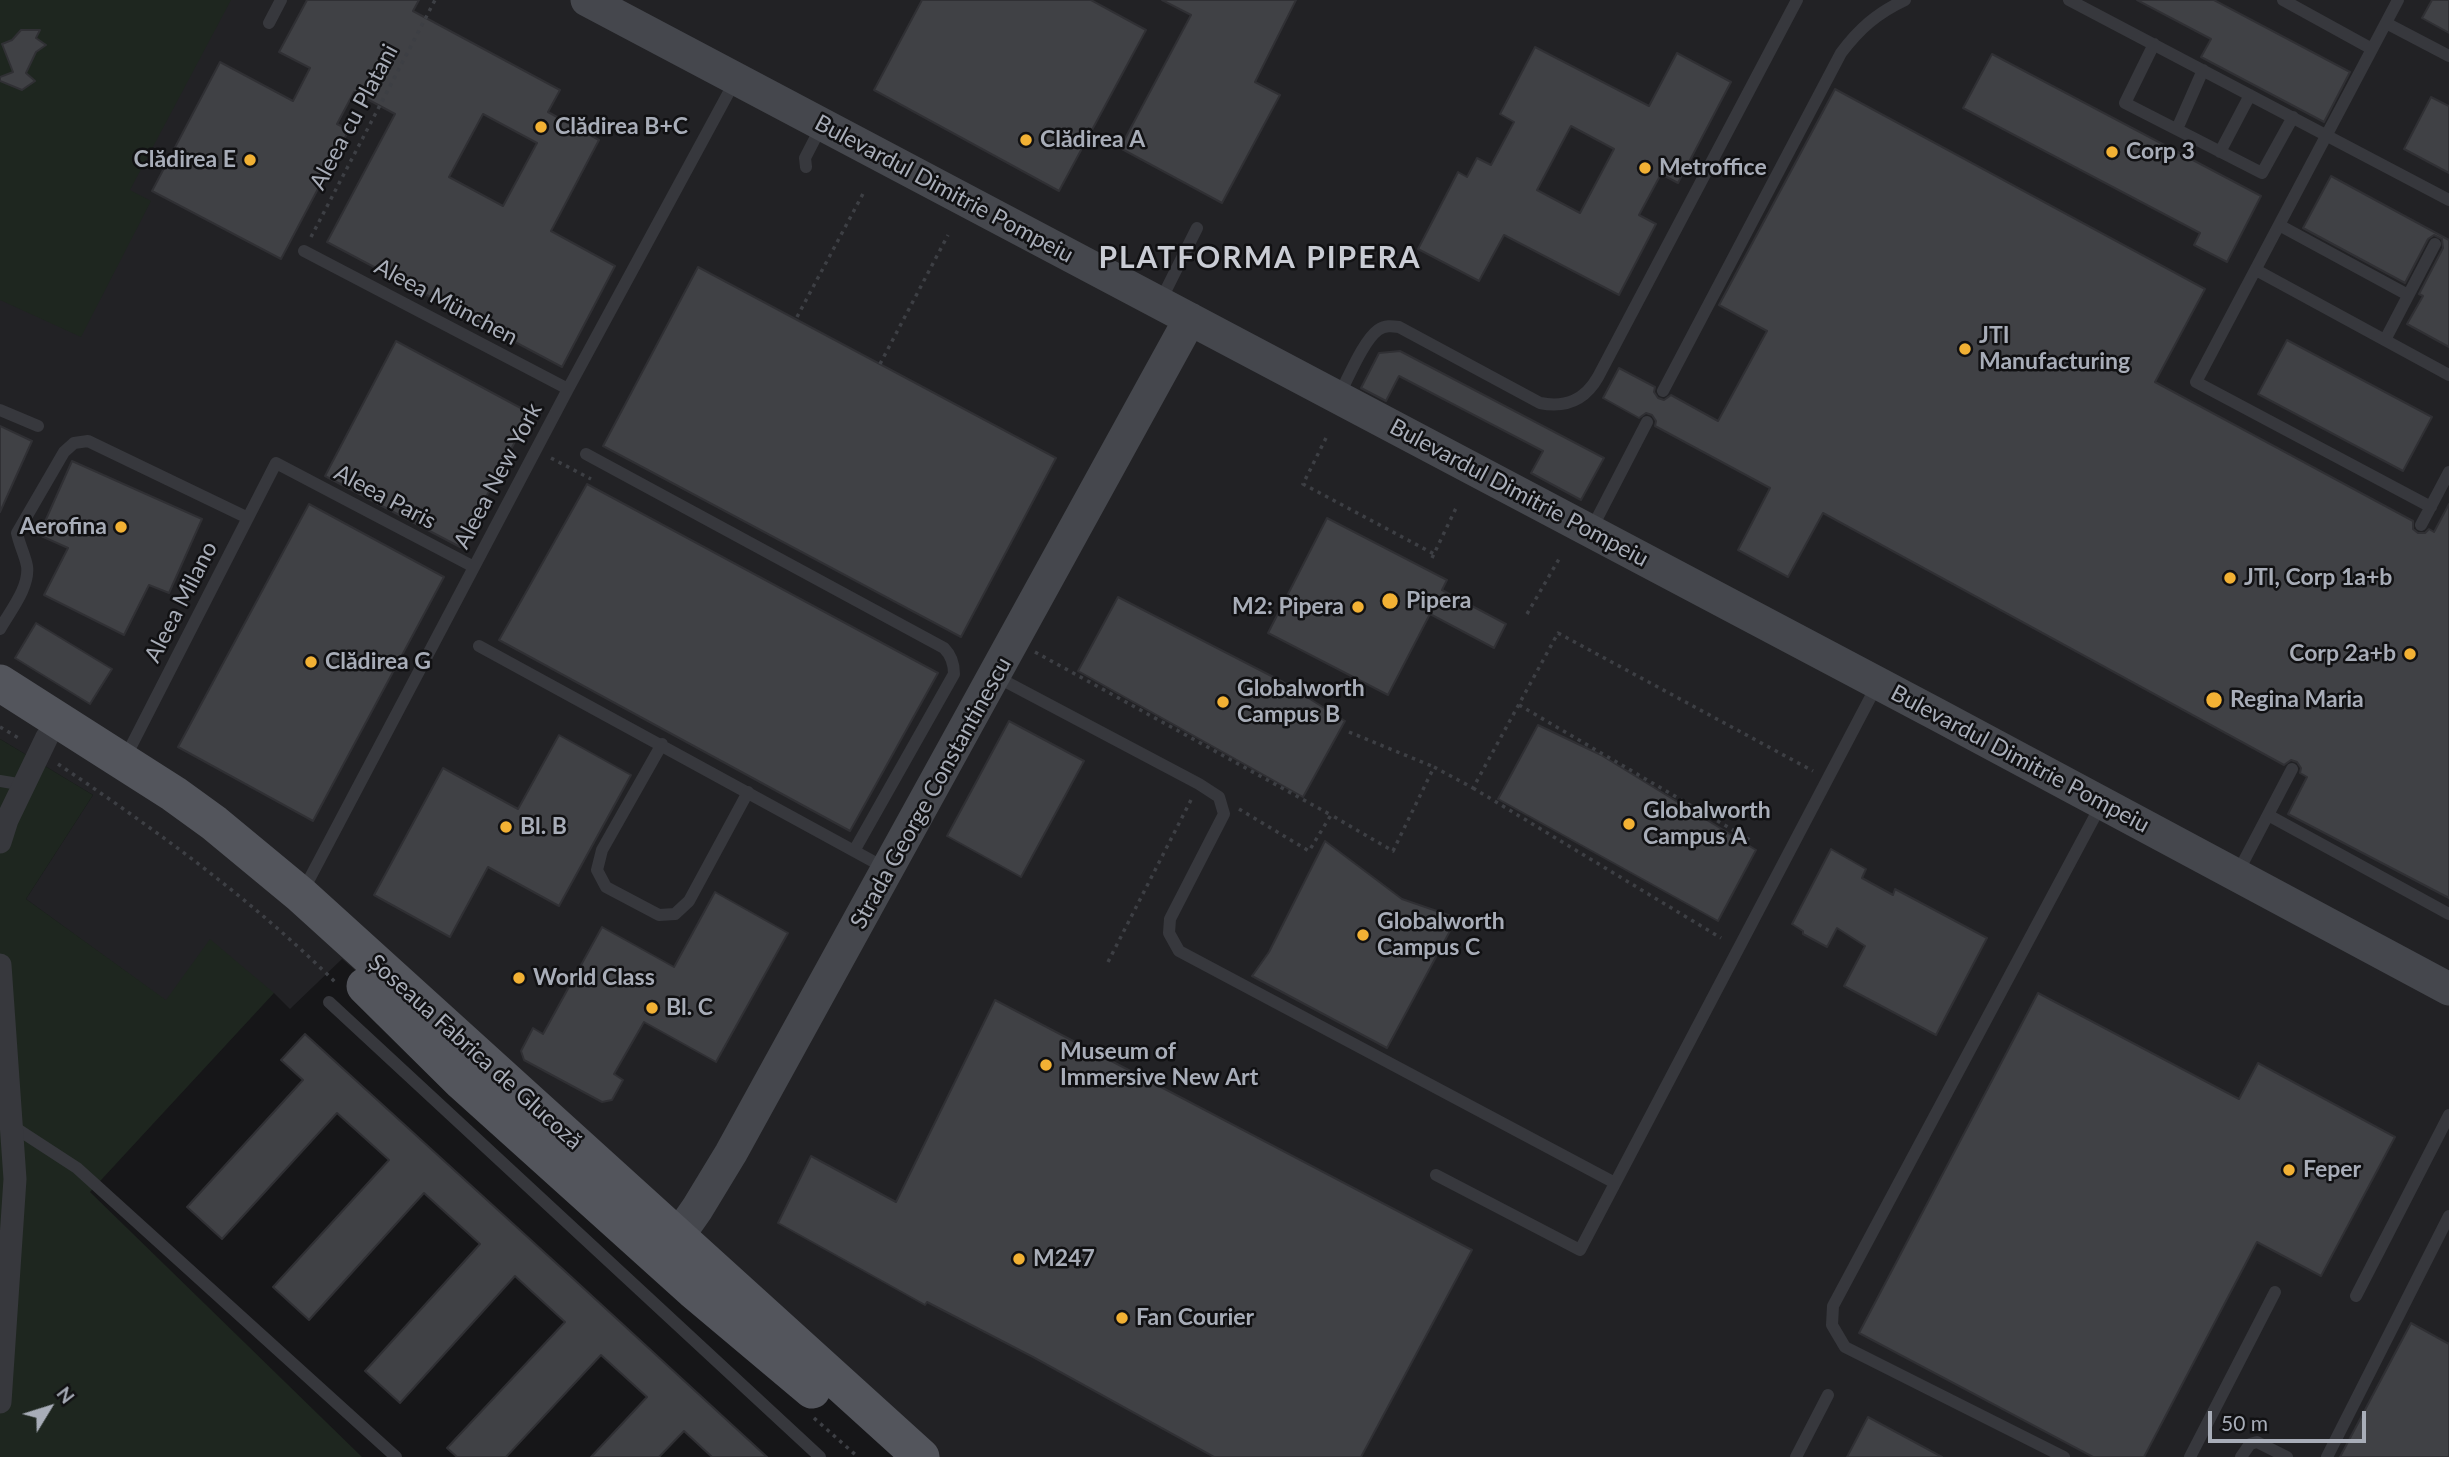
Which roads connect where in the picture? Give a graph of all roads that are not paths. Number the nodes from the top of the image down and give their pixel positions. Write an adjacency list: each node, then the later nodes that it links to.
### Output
1 (281, 0): 9 (lane)
2 (587, 0): 15 (street, Bulevardul Dimitrie Pompeiu)
3 (1797, 0): 36 (lane)
4 (1905, 0): 35 (lane)
5 (2069, 0): 8 (lane)
6 (2283, 0): 12 (lane)
7 (2398, 0): 10 (lane)
8 (2094, 6): 11 (lane)
9 (269, 23)
10 (2386, 23): 12 (lane); 13 (lane)
11 (2154, 44): 14 (lane); 19 (lane)
12 (2372, 49): 20 (lane)
13 (2449, 56)
14 (2203, 70): 16 (lane); 19 (lane)
15 (737, 79): 18 (street, Bulevardul Dimitrie Pompeiu); 34 (lane, Aleea New York)
16 (2250, 94): 17 (lane); 21 (lane)
17 (2293, 117): 20 (lane); 21 (lane)
18 (822, 125): 22 (lane); 30 (street, Bulevardul Dimitrie Pompeiu)
19 (2177, 129): 21 (lane)
20 (2327, 135): 23 (lane); 24 (lane)
21 (2221, 152)
22 (803, 162)
23 (2449, 200)
24 (2279, 225): 28 (lane); 29 (lane)
25 (1197, 228): 30 (lane)
26 (2435, 244): 29 (lane)
27 (304, 251): 34 (lane, Aleea München)
28 (2256, 270): 32 (lane); 43 (lane)
29 (2408, 295): 32 (lane)
30 (1160, 303): 31 (street, Bulevardul Dimitrie Pompeiu)
31 (1190, 319): 36 (street, Bulevardul Dimitrie Pompeiu); 50 (street, Strada George Constantinescu)
32 (2385, 340): 33 (lane)
33 (2449, 375)
34 (568, 389): 47 (lane, Aleea New York)
35 (1663, 391)
36 (1338, 397): 46 (street, Bulevardul Dimitrie Pompeiu)
37 (0, 410): 39 (lane)
38 (1647, 422): 46 (lane)
39 (38, 426)
40 (586, 454): 64 (lane)
41 (276, 463): 44 (lane, Aleea Milano); 47 (lane, Aleea Paris)
42 (2449, 472): 43 (lane)
43 (2431, 507): 45 (lane)
44 (248, 518): 48 (lane); 56 (lane, Aleea Milano)
45 (2421, 525)
46 (1591, 530): 52 (street, Bulevardul Dimitrie Pompeiu)
47 (474, 568): 67 (lane, Aleea New York)
48 (0, 629)
49 (479, 646): 55 (lane)
50 (995, 676): 65 (street, Strada George Constantinescu); 76 (lane)
51 (0, 683): 56 (main road, Șoseaua Fabrica de Glucoză)
52 (1878, 683): 61 (street, Bulevardul Dimitrie Pompeiu); 76 (lane)
53 (0, 708): 54 (main road, Șoseaua Fabrica de Glucoză)
54 (47, 737): 59 (street); 78 (main road, Șoseaua Fabrica de Glucoză)
55 (662, 744): 60 (lane); 60 (lane)
56 (124, 761): 67 (main road, Șoseaua Fabrica de Glucoză)
57 (2292, 769): 62 (lane)
58 (0, 781): 59 (lane)
59 (24, 785): 63 (street)
60 (748, 792): 64 (lane)
61 (2102, 803): 66 (street, Bulevardul Dimitrie Pompeiu); 88 (lane)
62 (2268, 815): 66 (lane); 68 (lane)
63 (0, 842)
64 (854, 851): 65 (lane)
65 (888, 870): 78 (street, Strada George Constantinescu)
66 (2236, 874): 70 (street, Bulevardul Dimitrie Pompeiu)
67 (301, 895): 78 (main road, Șoseaua Fabrica de Glucoză)
68 (2449, 914)
69 (0, 965): 73 (street)
70 (2449, 989)
71 (329, 1002): 84 (lane)
72 (2449, 1115): 80 (lane)
73 (12, 1125): 74 (street); 83 (lane)
74 (8, 1173): 82 (street)
75 (1436, 1175): 76 (lane)
76 (1615, 1183)
77 (2449, 1216): 92 (lane)
78 (670, 1249): 85 (main road, Șoseaua Fabrica de Glucoză); 86 (main road, Șoseaua Fabrica de Glucoză)
79 (2275, 1292): 89 (lane)
80 (2356, 1296)
81 (1828, 1395): 87 (lane)
82 (0, 1402)
83 (396, 1457)
84 (820, 1457)
85 (886, 1457)
86 (921, 1457)
87 (1796, 1457)
88 (2064, 1457)
89 (2190, 1457)
90 (2241, 1457): 91 (lane)
91 (2287, 1457)
92 (2327, 1457)

